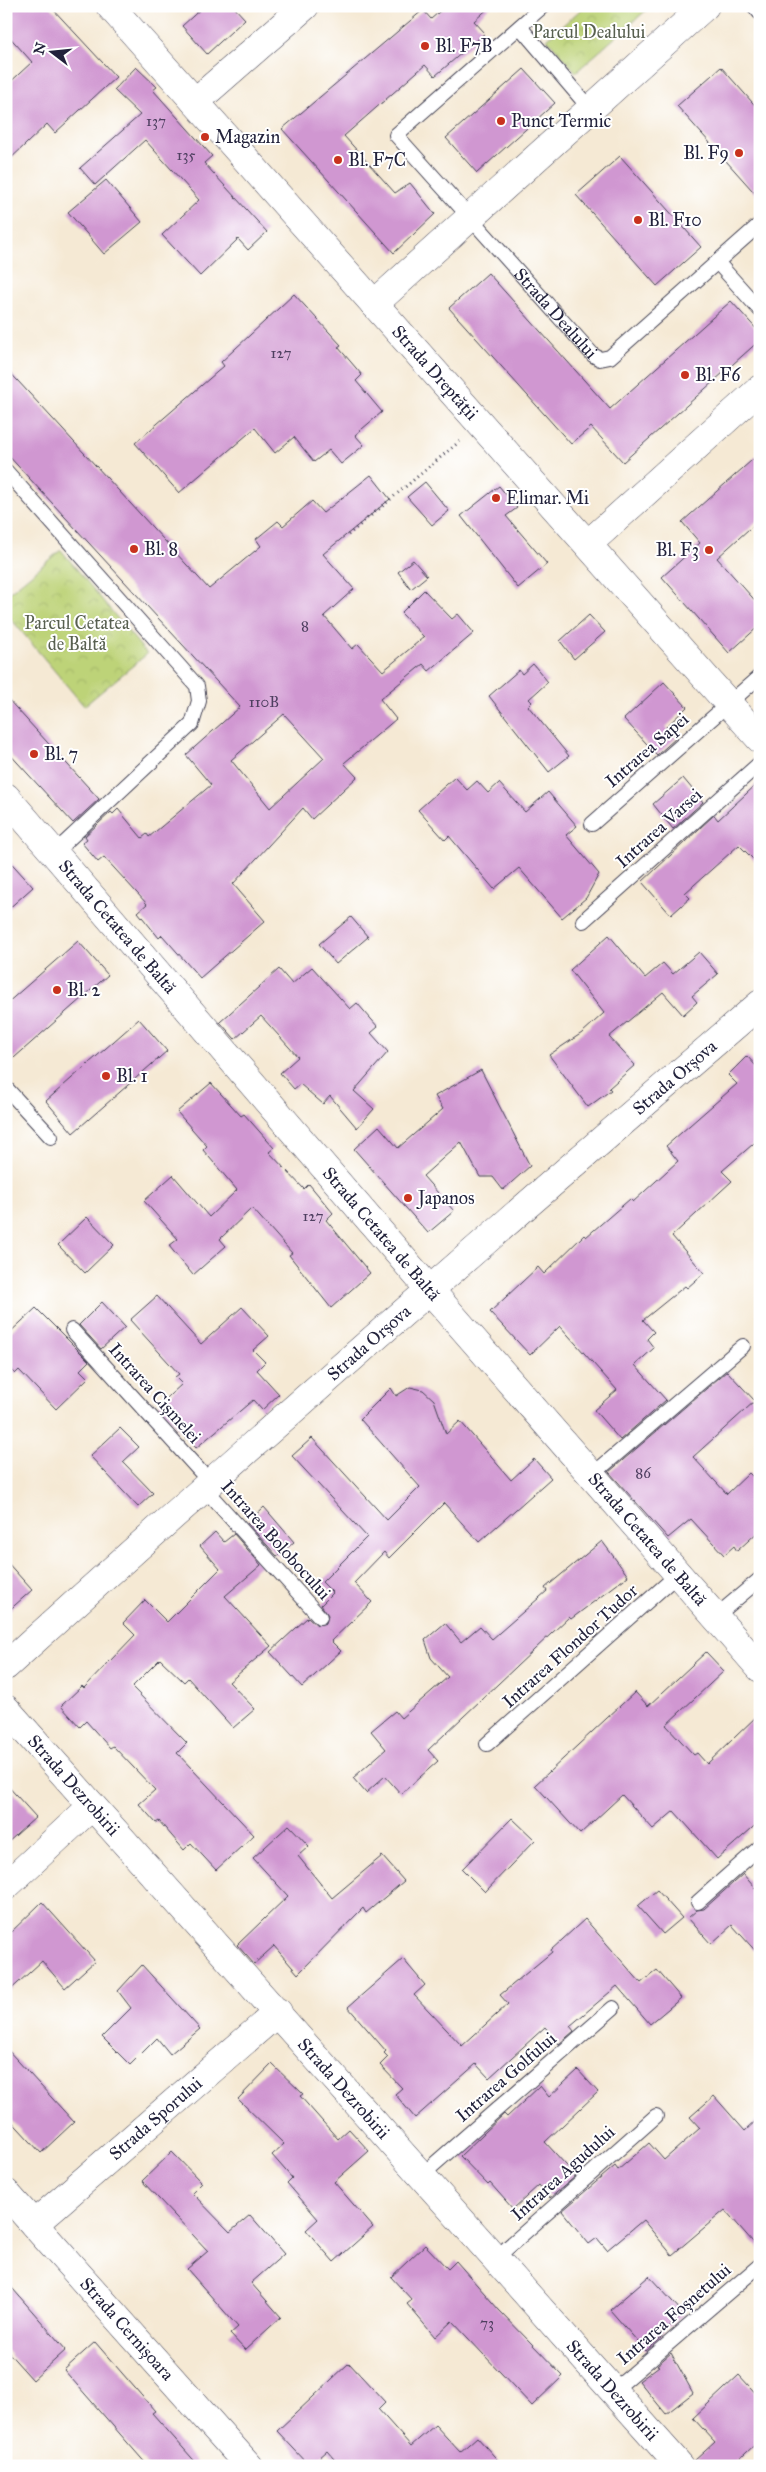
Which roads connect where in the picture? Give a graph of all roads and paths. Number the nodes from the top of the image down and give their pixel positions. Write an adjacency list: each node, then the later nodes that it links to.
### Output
1 (110, 6): 8 (street, Strada Dreptății)
2 (305, 6): 8 (street)
3 (543, 6): 7 (lane)
4 (705, 6): 9 (street)
5 (754, 6): 6 (lane)
6 (760, 13)
7 (520, 27): 9 (lane); 10 (lane)
8 (195, 102): 13 (street, Strada Dreptății)
9 (591, 110): 10 (street)
10 (470, 219): 12 (lane, Strada Dealului); 13 (street)
11 (760, 224): 12 (lane, Strada Dealului)
12 (717, 262): 14 (lane)
13 (374, 304): 16 (street, Strada Dreptății)
14 (760, 310)
15 (760, 389): 19 (street)
16 (481, 424): 18 (path); 19 (street, Strada Dreptății)
17 (6, 471): 26 (lane)
18 (348, 535)
19 (588, 544): 21 (street, Strada Dreptății)
20 (760, 676): 21 (lane, Intrarea Sapei)
21 (728, 704): 22 (street, Strada Dreptății); 25 (lane, Intrarea Sapei)
22 (760, 739)
23 (760, 763): 27 (lane, Intrarea Varsei)
24 (6, 797): 26 (street, Strada Cetatea de Baltă)
25 (592, 824)
26 (54, 853): 31 (street, Strada Cetatea de Baltă)
27 (583, 921)
28 (760, 1004): 31 (street, Strada Orșova)
29 (6, 1088): 30 (lane)
30 (51, 1137)
31 (429, 1288): 34 (street, Strada Cetatea de Baltă); 35 (street, Strada Orșova)
32 (72, 1330): 35 (lane, Intrarea Cișmelei)
33 (743, 1346): 34 (lane)
34 (591, 1476): 36 (street, Strada Cetatea de Baltă)
35 (206, 1484): 38 (lane, Intrarea Bolobocului); 40 (street, Strada Orșova)
36 (677, 1575): 39 (street, Strada Cetatea de Baltă); 43 (lane, Intrarea Flondor Tudor)
37 (760, 1580): 39 (lane)
38 (320, 1617)
39 (715, 1617): 41 (street, Strada Cetatea de Baltă)
40 (6, 1666)
41 (760, 1668)
42 (6, 1709): 44 (street, Strada Dezrobirii)
43 (487, 1744)
44 (92, 1806): 46 (street); 49 (street, Strada Dezrobirii)
45 (760, 1847): 47 (lane)
46 (6, 1886)
47 (698, 1902)
48 (613, 2008): 51 (lane, Intrarea Golfului)
49 (278, 2012): 51 (street, Strada Dezrobirii); 53 (street, Strada Sporului)
50 (656, 2116): 54 (lane, Intrarea Agudului)
51 (423, 2174): 54 (street, Strada Dezrobirii)
52 (6, 2193): 53 (street, Strada Cernișoara)
53 (34, 2224): 57 (street, Strada Cernișoara)
54 (496, 2258): 56 (street, Strada Dezrobirii)
55 (760, 2265): 56 (lane, Intrarea Foșnetului)
56 (613, 2391): 58 (street, Strada Dezrobirii)
57 (249, 2466)
58 (680, 2466)

